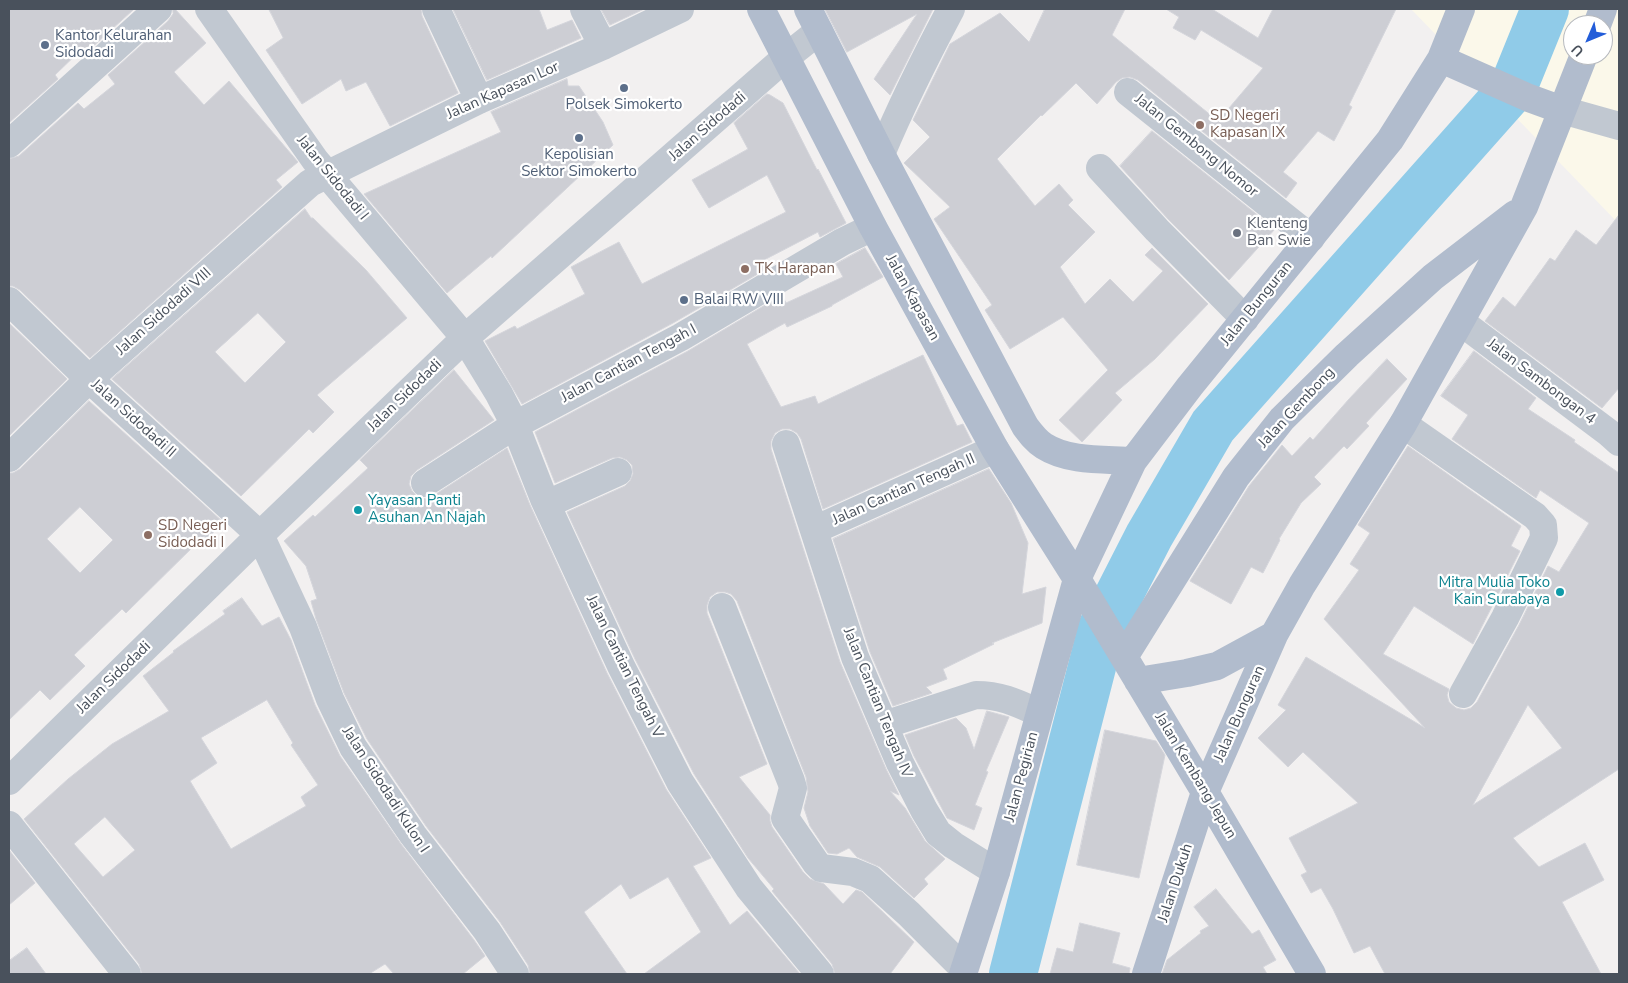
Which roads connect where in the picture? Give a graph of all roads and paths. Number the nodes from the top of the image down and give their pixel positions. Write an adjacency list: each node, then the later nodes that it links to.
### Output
1 (158, 9): 18 (street)
2 (209, 9): 21 (street, Jalan Sidodadi I)
3 (436, 9): 15 (street)
4 (584, 9): 10 (street)
5 (680, 9): 10 (street, Jalan Kapasan Lor)
6 (761, 9): 11 (main road, Jalan Kapasan)
7 (951, 9): 19 (street)
8 (1461, 9): 12 (main road, Jalan Bunguran)
9 (814, 20): 11 (street, Jalan Sidodadi); 19 (main road)
10 (603, 46): 15 (street, Jalan Kapasan Lor)
11 (785, 58): 23 (main road, Jalan Kapasan); 28 (street, Jalan Sidodadi)
12 (1453, 64): 16 (main road); 24 (main road, Jalan Bunguran)
13 (1580, 65): 16 (main road, Jalan Bunguran)
14 (1128, 92): 24 (street, Jalan Gembong Nomor)
15 (479, 100): 21 (street, Jalan Kapasan Lor)
16 (1562, 110): 17 (street); 22 (main road, Jalan Bunguran)
17 (1619, 126)
18 (9, 144)
19 (881, 154): 36 (main road)
20 (1100, 168): 26 (street)
21 (327, 175): 28 (street, Jalan Sidodadi I); 29 (street, Jalan Sidodadi VIII)
22 (1524, 207): 27 (main road, Jalan Bunguran); 45 (main road, Jalan Gembong)
23 (872, 228): 31 (street, Jalan Cantian Tengah I); 34 (main road, Jalan Kapasan)
24 (1311, 238): 26 (main road, Jalan Bunguran)
25 (9, 302): 29 (street, Jalan Sidodadi II)
26 (1245, 319): 36 (main road, Jalan Bunguran)
27 (1461, 322): 30 (main road, Jalan Bunguran); 32 (street, Jalan Sambongan 4)
28 (465, 338): 31 (street, Jalan Cantian Tengah V); 41 (street, Jalan Sidodadi)
29 (89, 379): 35 (street, Jalan Sidodadi VIII); 41 (street, Jalan Sidodadi II)
30 (1402, 424): 44 (main road, Jalan Bunguran); 47 (street)
31 (515, 425): 38 (street, Jalan Cantian Tengah I); 39 (street, Jalan Cantian Tengah V)
32 (1619, 442)
33 (786, 444): 40 (street, Jalan Cantian Tengah IV)
34 (995, 449): 40 (street, Jalan Cantian Tengah II); 42 (main road, Jalan Kapasan)
35 (9, 458)
36 (1133, 461): 42 (main road, Jalan Bunguran)
37 (618, 472): 39 (street)
38 (425, 483)
39 (547, 504): 57 (street, Jalan Cantian Tengah V)
40 (814, 530): 49 (street, Jalan Cantian Tengah IV)
41 (260, 535): 50 (street, Jalan Sidodadi); 56 (street, Jalan Sidodadi Kulon I)
42 (1077, 579): 45 (main road, Jalan Kembang Jepun); 48 (main road, Jalan Pegirian)
43 (722, 607): 54 (street)
44 (1274, 635): 46 (main road, Jalan Bunguran); 51 (main road, Jalan Bunguran)
45 (1117, 646): 46 (main road, Jalan Kembang Jepun)
46 (1138, 681): 51 (main road, Jalan Kembang Jepun)
47 (1463, 694)
48 (1039, 713): 49 (street); 53 (main road, Jalan Pegirian)
49 (884, 725): 53 (street, Jalan Cantian Tengah IV)
50 (9, 781)
51 (1205, 792): 58 (main road, Jalan Dukuh); 59 (main road, Jalan Kembang Jepun)
52 (9, 825): 55 (street)
53 (996, 872): 54 (main road, Jalan Pegirian)
54 (964, 972)
55 (127, 974)
56 (515, 974)
57 (820, 974)
58 (1146, 974)
59 (1312, 974)

